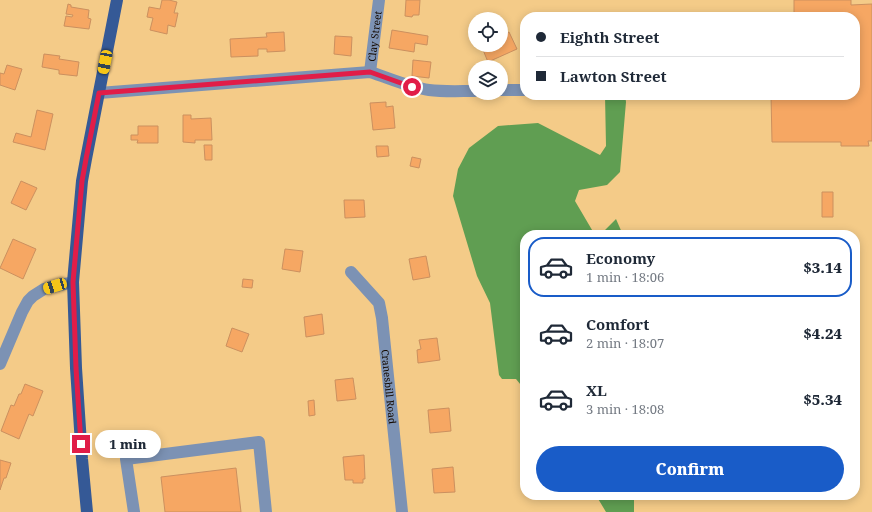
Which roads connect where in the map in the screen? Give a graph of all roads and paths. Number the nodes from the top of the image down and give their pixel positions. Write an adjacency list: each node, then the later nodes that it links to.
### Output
1 (117, 0): 7 (main road)
2 (379, 0): 3 (street, Clay Street)
3 (370, 72): 6 (street); 7 (street)
4 (508, 90): 5 (street)
5 (520, 90)
6 (468, 91)
7 (99, 93): 9 (main road)
8 (351, 272): 14 (street, Cranesbill Road)
9 (73, 282): 10 (street); 11 (main road)
10 (0, 363)
11 (87, 512)
12 (134, 512): 13 (street)
13 (266, 512)
14 (402, 512)

